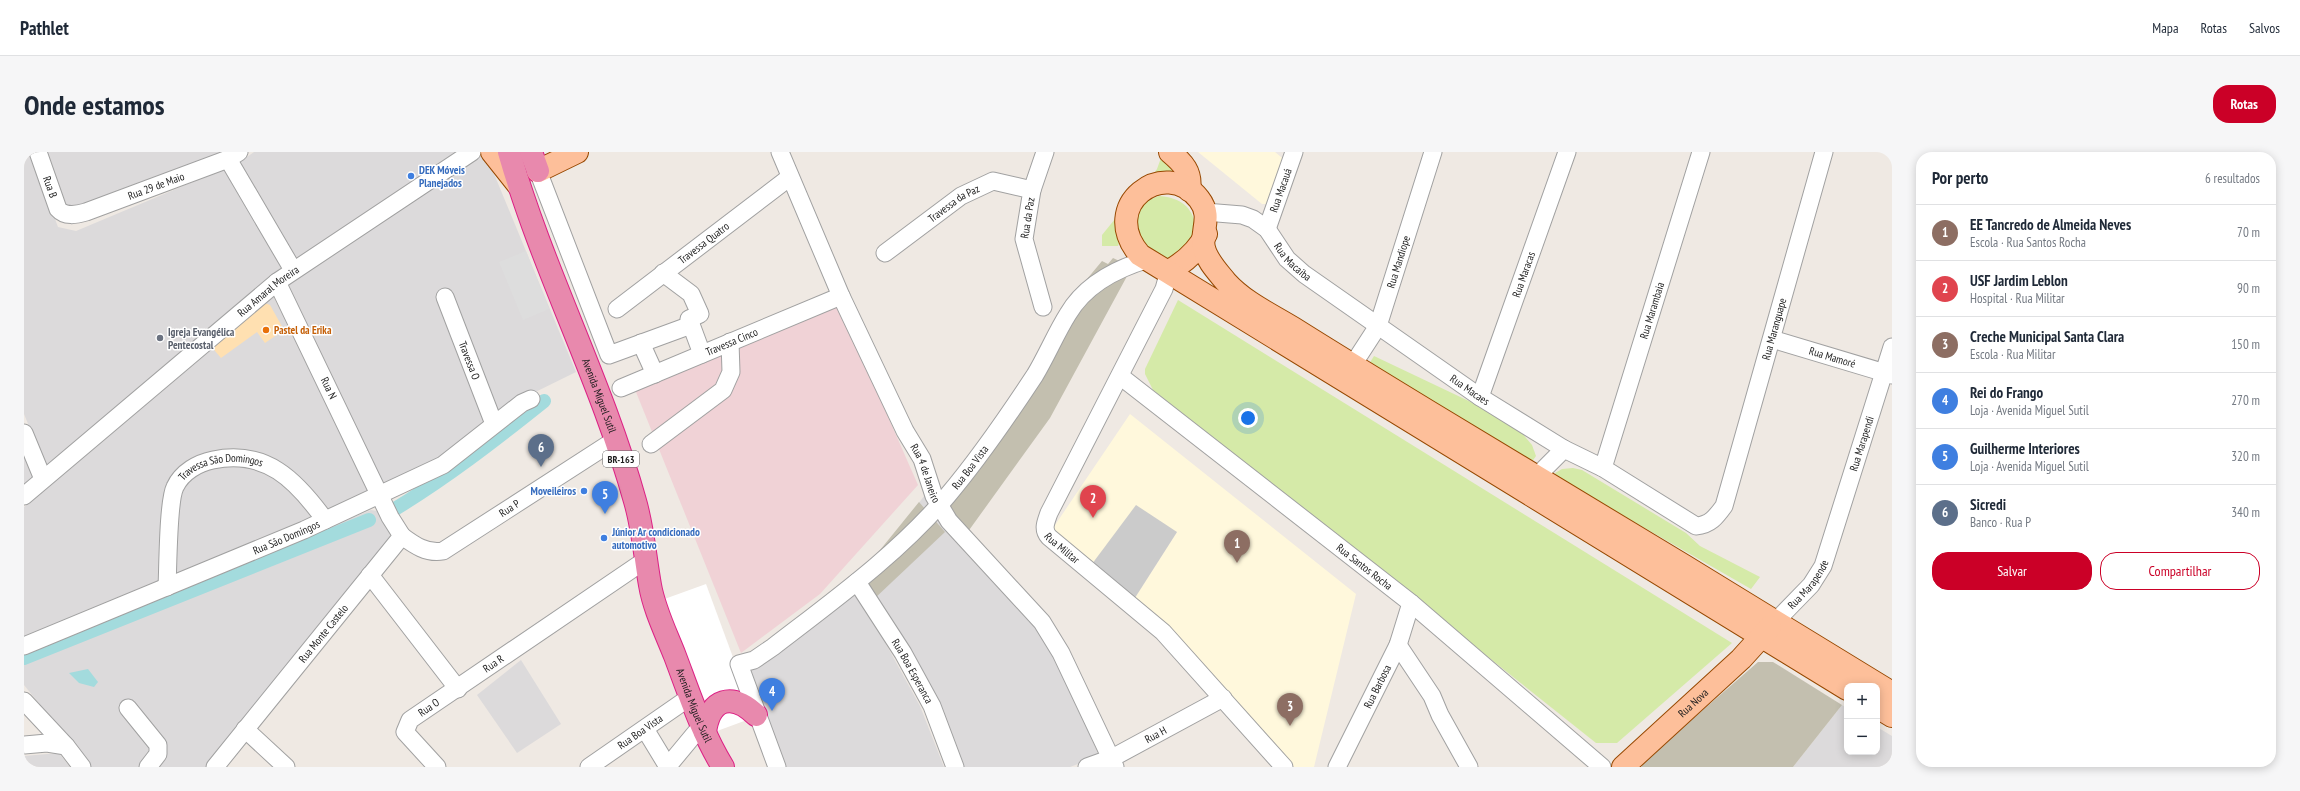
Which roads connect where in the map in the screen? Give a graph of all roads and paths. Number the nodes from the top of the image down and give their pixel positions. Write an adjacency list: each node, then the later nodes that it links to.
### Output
1 (38, 152): 21 (street, Rua B)
2 (472, 152): 26 (street, Rua Amaral Moreira)
3 (492, 152): 17 (main road, Avenida Miguel Sutil)
4 (509, 152): 17 (highway, Avenida Miguel Sutil / BR-163)
5 (577, 152): 15 (main road)
6 (780, 152): 16 (street, Rua 4 de Janeiro)
7 (1045, 152): 18 (street, Rua da Paz)
8 (1170, 152): 19 (main road)
9 (1294, 152): 22 (street, Rua Macauá)
10 (1433, 152): 35 (street, Rua Mandiope)
11 (1567, 152): 46 (street, Rua Maracas)
12 (1701, 152): 53 (street, Rua Marambaia)
13 (1824, 152): 36 (street, Rua Maranguape)
14 (234, 155): 21 (street, Rua 29 de Maio); 26 (street)
15 (535, 161): 38 (street)
16 (790, 177): 28 (street, Travessa Quatro); 30 (street, Rua 4 de Janeiro)
17 (519, 186): 50 (highway, Avenida Miguel Sutil / BR-163)
18 (1032, 190): 24 (street, Travessa da Paz); 32 (street, Rua da Paz)
19 (1189, 190): 20 (main road); 25 (main road)
20 (1205, 212): 22 (street, Rua Macaiba); 23 (main road)
21 (70, 214)
22 (1267, 229): 35 (street, Rua Macaiba)
23 (1206, 234): 27 (main road); 41 (main road)
24 (885, 253)
25 (1149, 260): 27 (main road); 58 (street, Rua Boa Vista)
26 (293, 270): 29 (street, Rua Amaral Moreira)
27 (1169, 271): 44 (street, Rua Militar); 69 (main road)
28 (663, 273): 33 (street, Travessa Quatro); 34 (street)
29 (277, 282): 55 (street, Rua Amaral Moreira); 56 (street, Rua N)
30 (841, 296): 37 (street, Travessa Cinco); 58 (street, Rua 4 de Janeiro)
31 (446, 297): 48 (street, Travessa O)
32 (1043, 307)
33 (617, 309)
34 (691, 326): 38 (street); 40 (street)
35 (1378, 326): 41 (street, Rua Mandiope); 46 (street, Rua Macaes)
36 (1772, 339): 43 (street, Rua Mamoré); 59 (street, Rua Maranguape)
37 (730, 342): 40 (street, Travessa Cinco); 51 (street)
38 (641, 343): 42 (street)
39 (1892, 346): 43 (street, Rua Marapendi)
40 (702, 354): 42 (street, Travessa Cinco)
41 (1352, 366): 54 (main road)
42 (655, 374): 45 (street, Travessa Cinco)
43 (1888, 374): 62 (street, Rua Marapendi)
44 (1120, 376): 67 (street, Rua Santos Rocha); 76 (street, Rua Militar)
45 (621, 388)
46 (1480, 397): 52 (street, Rua Macaes)
47 (531, 399): 48 (street, Rua São Domingos)
48 (494, 424): 56 (street, Rua São Domingos)
49 (24, 434): 55 (street)
50 (615, 440): 61 (street, Rua P); 63 (highway, Avenida Miguel Sutil / BR-163)
51 (651, 444)
52 (1564, 449): 53 (street, Rua Macaes); 54 (street)
53 (1603, 468): 59 (street, Rua Macaes)
54 (1537, 476): 68 (main road)
55 (43, 479): 57 (street, Rua Amaral Moreira)
56 (381, 494): 60 (street, Rua São Domingos); 61 (street)
57 (24, 496)
58 (939, 505): 65 (street, Rua Boa Vista); 87 (street, Rua 4 de Janeiro)
59 (1724, 506)
60 (325, 520): 66 (street, Rua São Domingos); 66 (street, Travessa São Domingos)
61 (402, 536): 64 (street, Rua Monte Castelo)
62 (1832, 542): 68 (street, Rua Marapende)
63 (647, 559): 73 (street, Rua R); 75 (highway, Avenida Miguel Sutil / BR-163)
64 (370, 575): 73 (street); 83 (street, Rua Monte Castelo)
65 (856, 582): 80 (street, Rua Boa Vista); 97 (street, Rua Boa Esperanca)
66 (167, 587): 71 (street, Rua São Domingos)
67 (1411, 603): 70 (street, Rua Barbosa); 102 (street, Rua Santos Rocha)
68 (1776, 621): 69 (main road, Rua Nova); 74 (main road)
69 (1761, 637): 72 (main road); 103 (main road, Rua Nova)
70 (1398, 645): 100 (street, Rua Barbosa); 101 (street)
71 (24, 646)
72 (1844, 687)
73 (458, 689): 92 (street, Rua O)
74 (1892, 692)
75 (690, 697): 82 (highway, Avenida Miguel Sutil / BR-163); 84 (street, Rua Boa Vista)
76 (1223, 698): 87 (street, Rua H); 99 (street, Rua Militar)
77 (24, 701): 86 (street)
78 (128, 708): 89 (street)
79 (1880, 709): 81 (main road)
80 (756, 715): 82 (highway); 96 (street)
81 (1892, 716)
82 (704, 728): 94 (street); 95 (highway, Avenida Miguel Sutil / BR-163)
83 (245, 729): 90 (street, Rua Monte Castelo); 91 (street)
84 (645, 729): 93 (street, Rua Boa Vista); 94 (street)
85 (24, 745): 86 (street)
86 (66, 746): 88 (street)
87 (1114, 762): 98 (street, Rua H)
88 (82, 767)
89 (148, 767)
90 (215, 767)
91 (286, 767)
92 (437, 767)
93 (590, 767)
94 (668, 767)
95 (724, 767)
96 (777, 767)
97 (955, 767)
98 (1087, 767)
99 (1284, 767)
100 (1337, 767)
101 (1469, 767)
102 (1602, 767)
103 (1623, 767)

